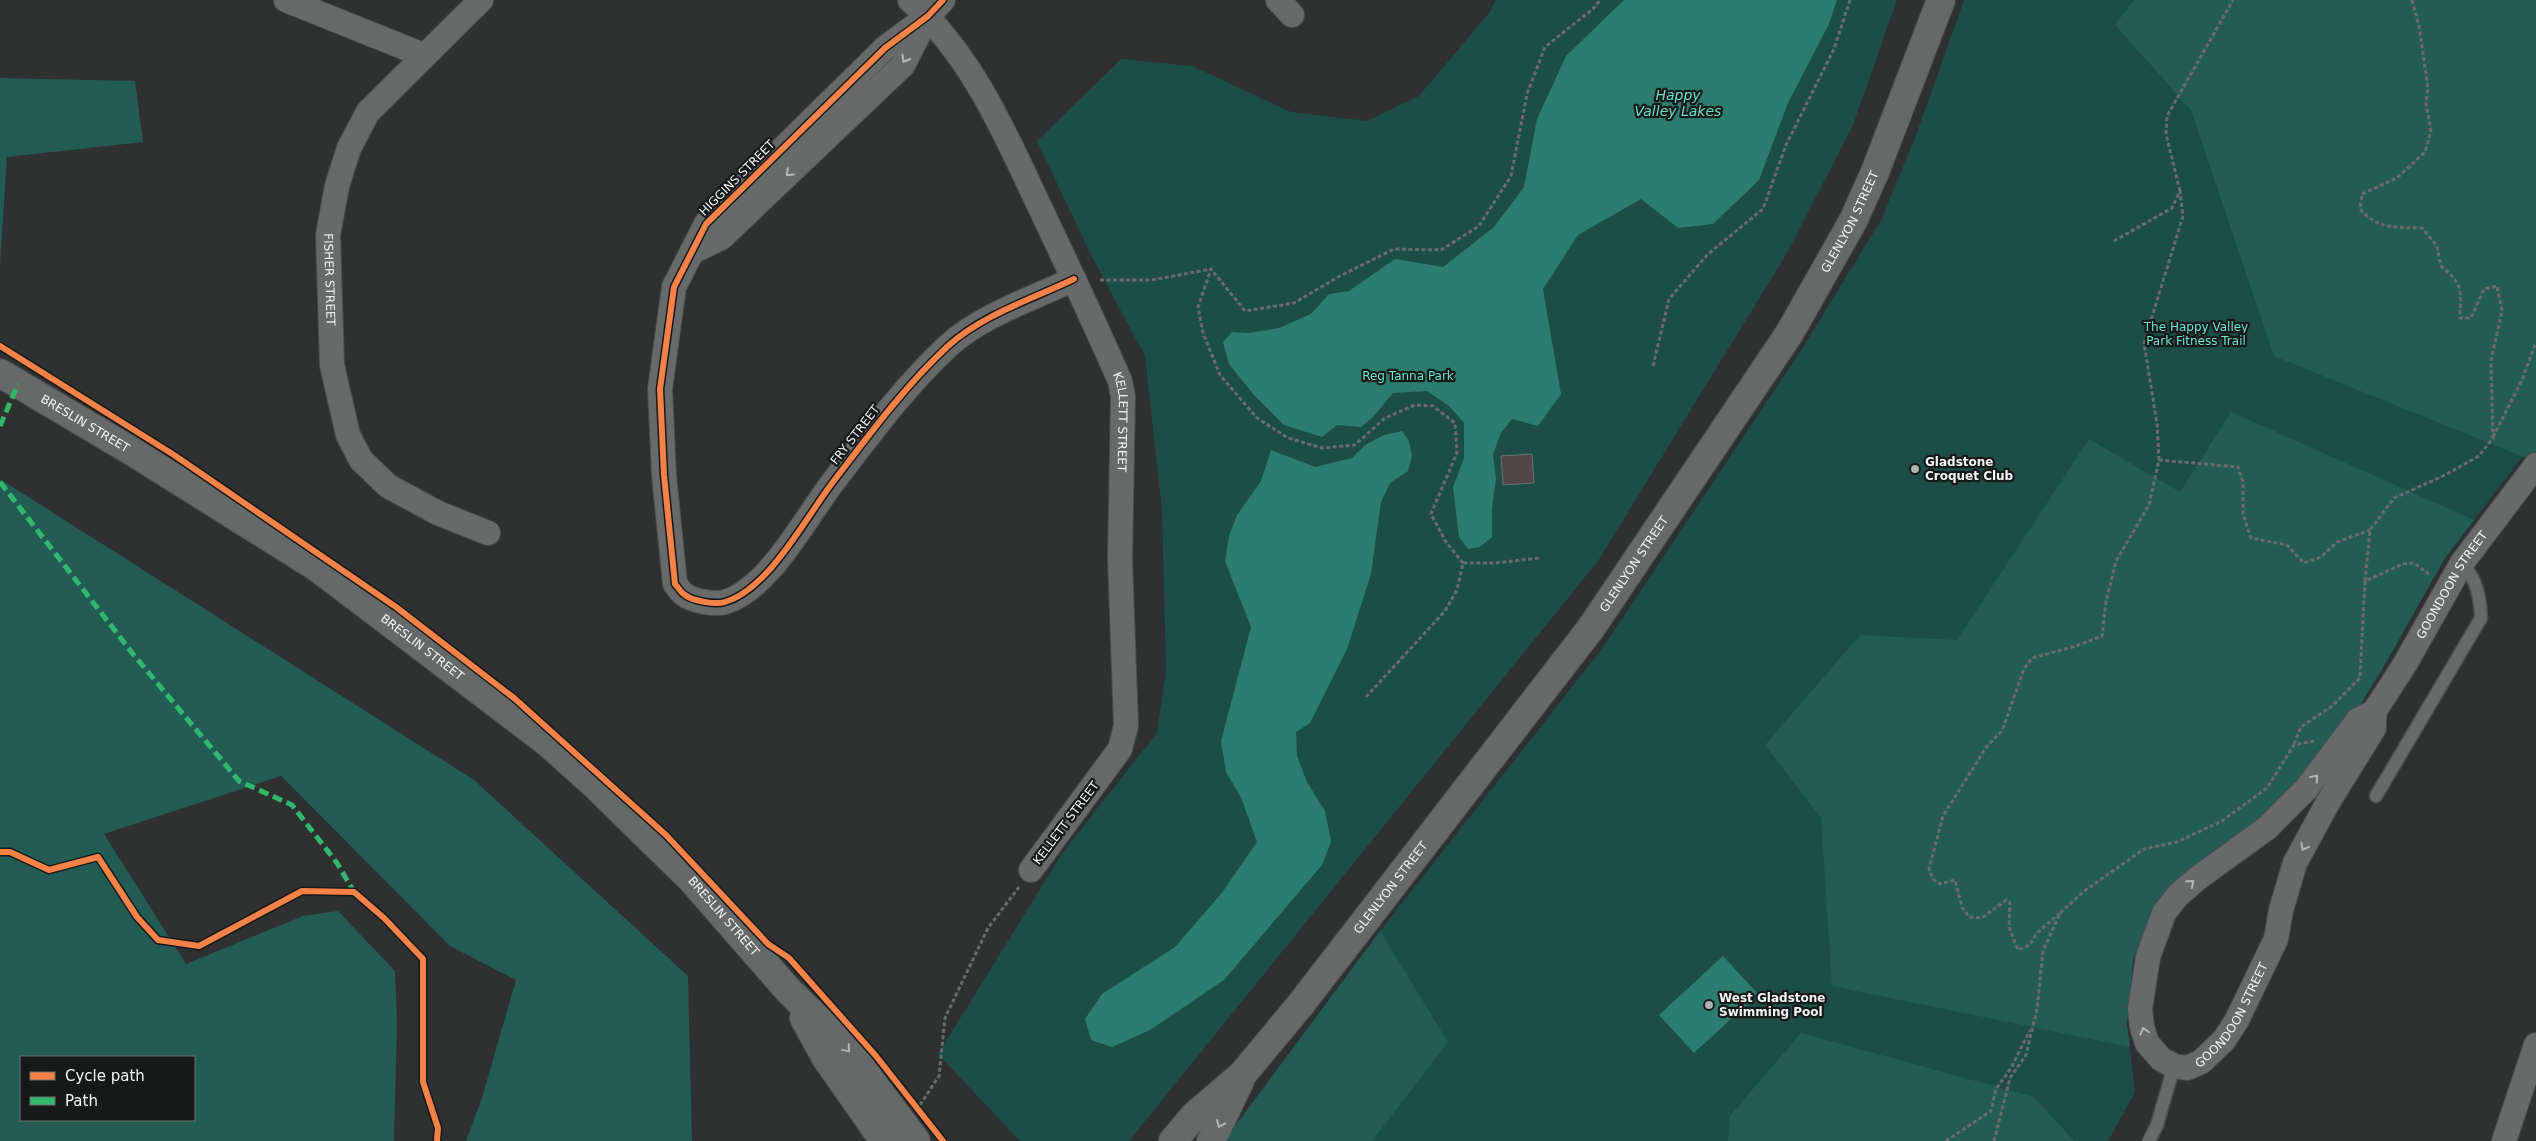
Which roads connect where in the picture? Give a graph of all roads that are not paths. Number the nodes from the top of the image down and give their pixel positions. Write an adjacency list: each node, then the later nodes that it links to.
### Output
1 (286, 0): 6 (street)
2 (481, 0): 6 (street, FISHER STREET)
3 (910, 0): 5 (street, KELLETT STREET)
4 (1941, 0): 19 (main road, GLENLYON STREET)
5 (936, 8): 7 (street, KELLETT STREET); 12 (street, HIGGINS STREET)
6 (423, 55): 10 (street, FISHER STREET)
7 (1074, 279): 12 (street, FRY STREET); 15 (street, KELLETT STREET)
8 (0, 373): 16 (main road, BRESLIN STREET)
9 (2536, 465): 11 (street, GOONDOON STREET)
10 (488, 533)
11 (2462, 563): 13 (street, GOONDOON STREET); 14 (lane)
12 (675, 584)
13 (2374, 712): 18 (street, GOONDOON STREET, one-way to 18); 18 (street, GOONDOON STREET, one-way to 13)
14 (2376, 796)
15 (1031, 870)
16 (788, 990): 20 (main road, BRESLIN STREET); 21 (main road, BRESLIN STREET, one-way to 21)
17 (2536, 1046): 25 (street)
18 (2174, 1066): 24 (lane)
19 (1242, 1075): 22 (main road, GLENLYON STREET); 23 (main road, GLENLYON STREET, one-way to 23)
20 (884, 1141)
21 (916, 1141)
22 (1173, 1141)
23 (1211, 1141)
24 (2150, 1141)
25 (2504, 1141)

